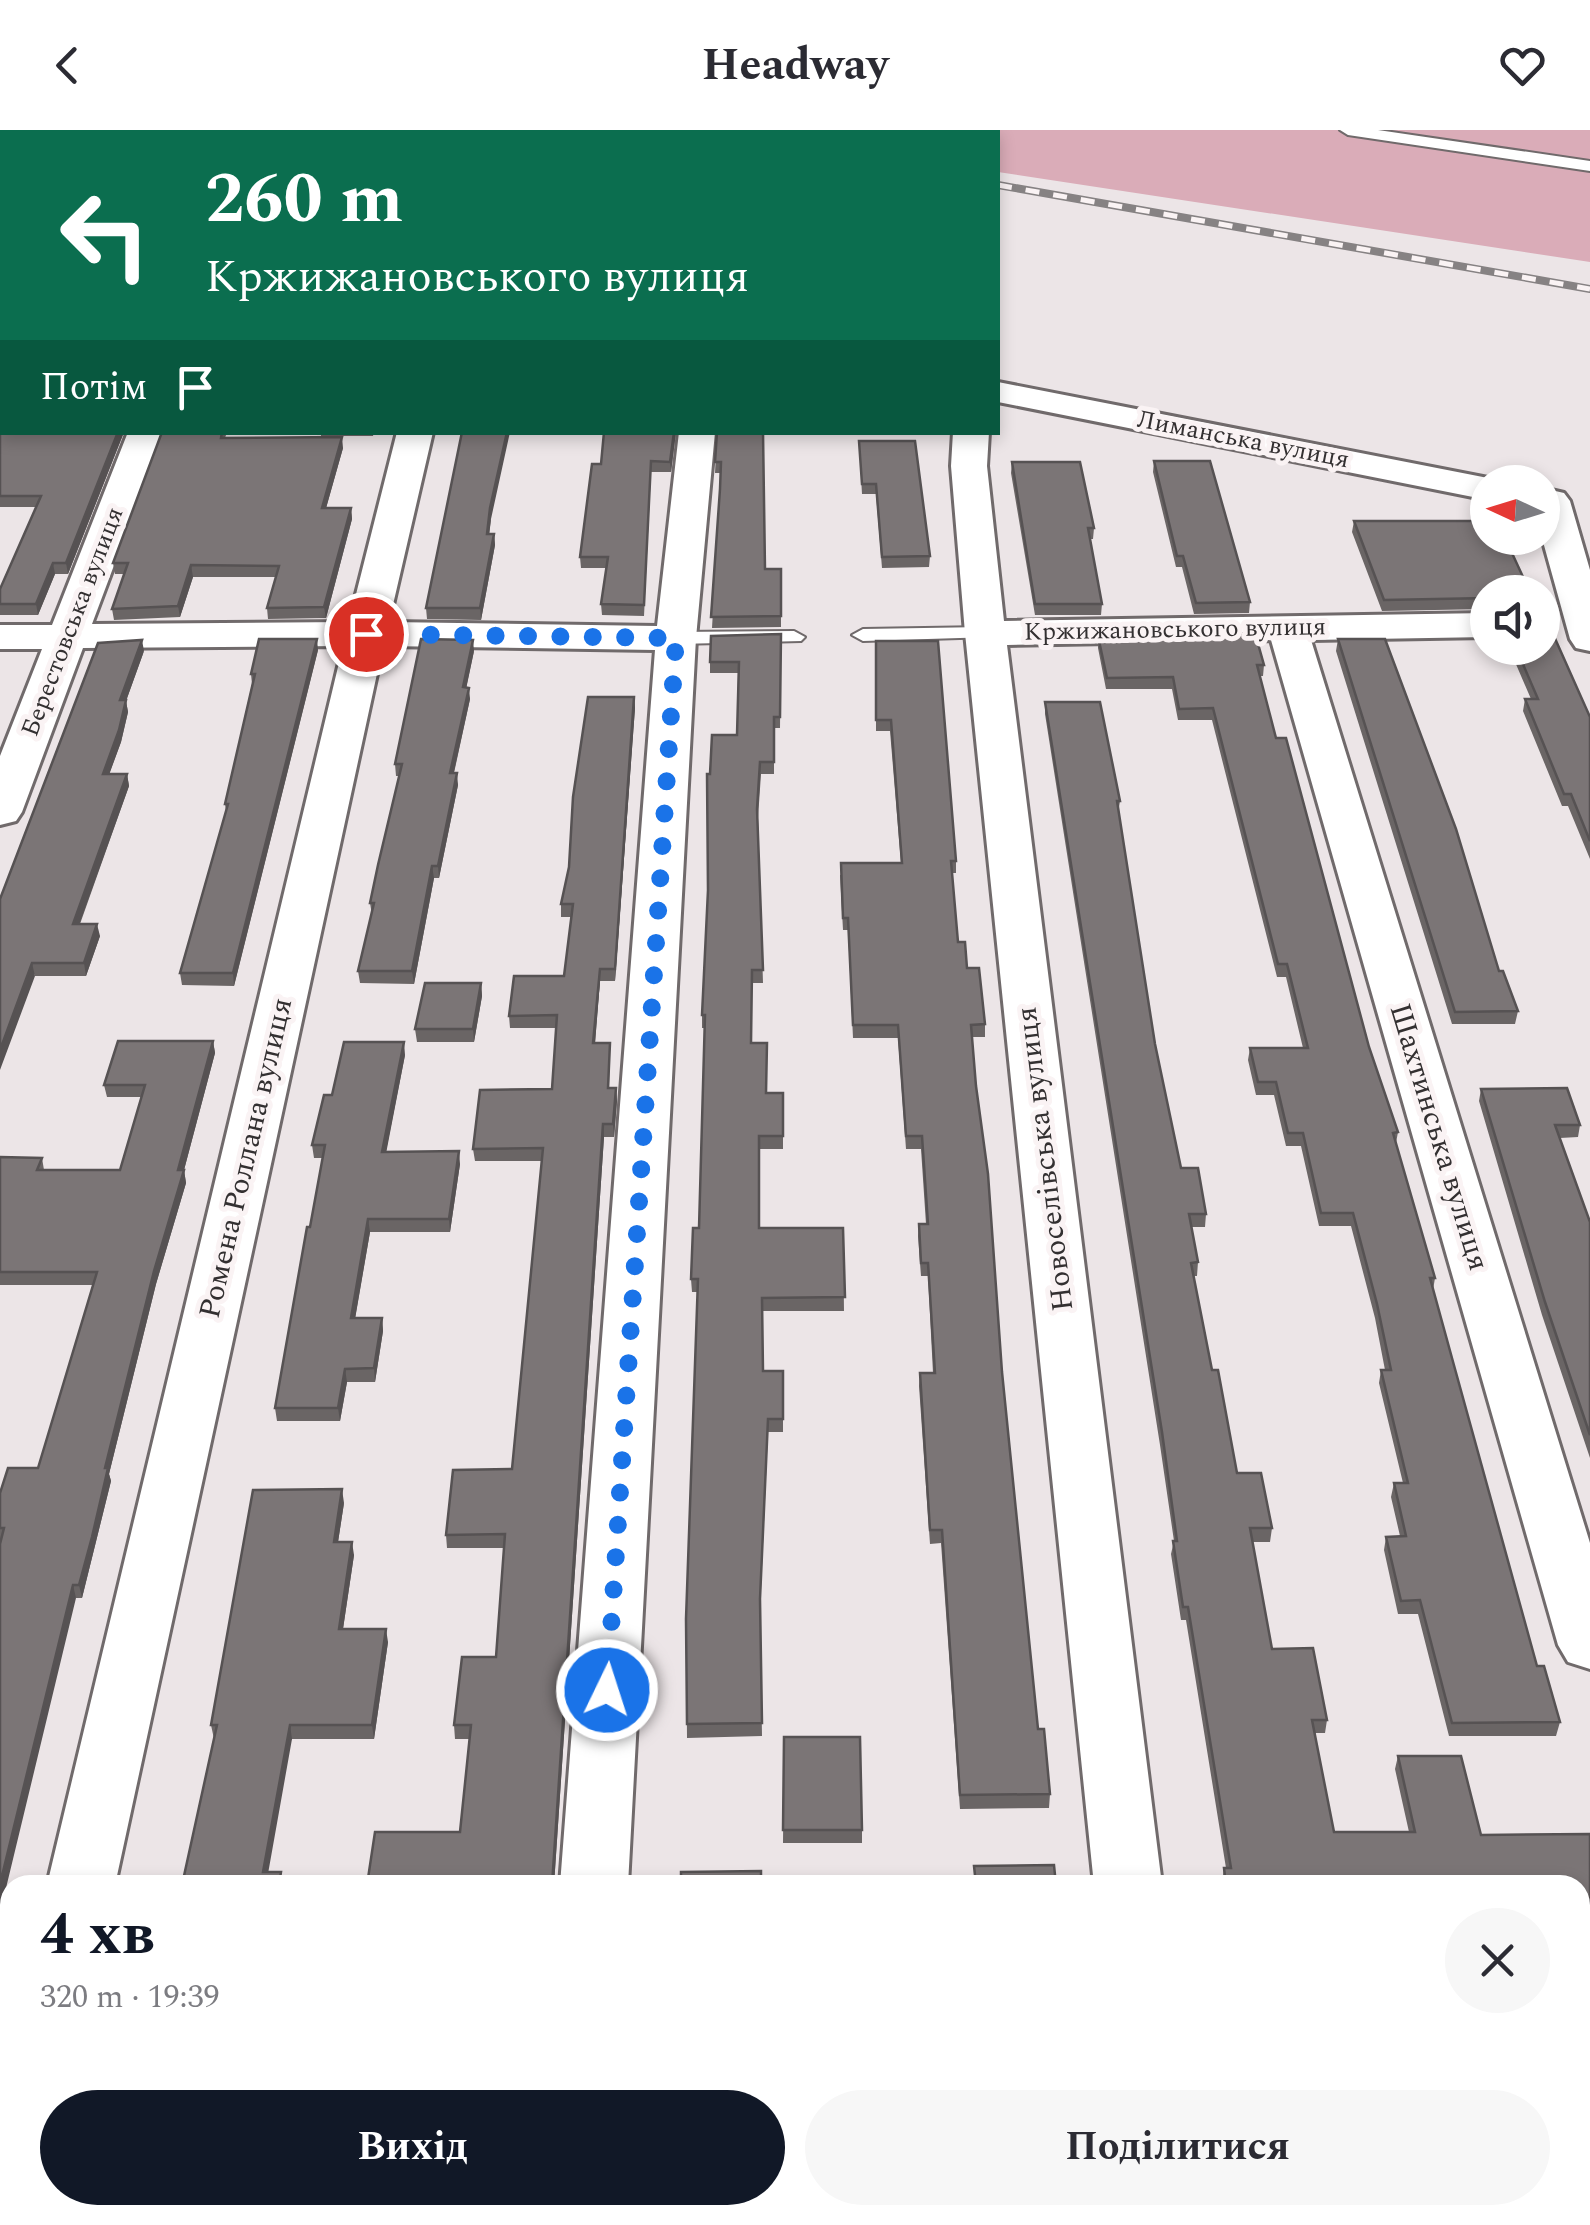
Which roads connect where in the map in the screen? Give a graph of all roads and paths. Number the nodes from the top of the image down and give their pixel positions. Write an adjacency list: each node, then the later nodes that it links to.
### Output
1 (1348, 130): 2 (lane)
2 (1590, 166)
3 (1003, 398): 8 (street, Лиманська вулиця)
4 (145, 435): 19 (street, Берестовська вулиця)
5 (414, 435): 17 (street, Ромена Роллана вулиця)
6 (697, 435): 22 (street)
7 (971, 435): 16 (street, Новоселівська вулиця)
8 (1470, 486)
9 (1560, 503): 10 (street)
10 (1590, 509)
11 (1560, 546): 15 (street)
12 (1470, 625): 14 (street, Кржижановського вулиця)
13 (1560, 627): 15 (street)
14 (1288, 629): 16 (street, Кржижановського вулиця); 24 (street, Шахтинська вулиця)
15 (1586, 631)
16 (985, 633): 18 (lane, Кржижановського вулиця); 27 (street, Новоселівська вулиця)
17 (366, 634): 19 (street); 22 (street); 25 (street, Ромена Роллана вулиця)
18 (863, 635)
19 (68, 636): 20 (street); 23 (street, Берестовська вулиця)
20 (0, 637)
21 (794, 637): 22 (lane)
22 (676, 638): 26 (street)
23 (0, 812)
24 (1590, 1644)
25 (83, 1875)
26 (595, 1875)
27 (1127, 1875)

